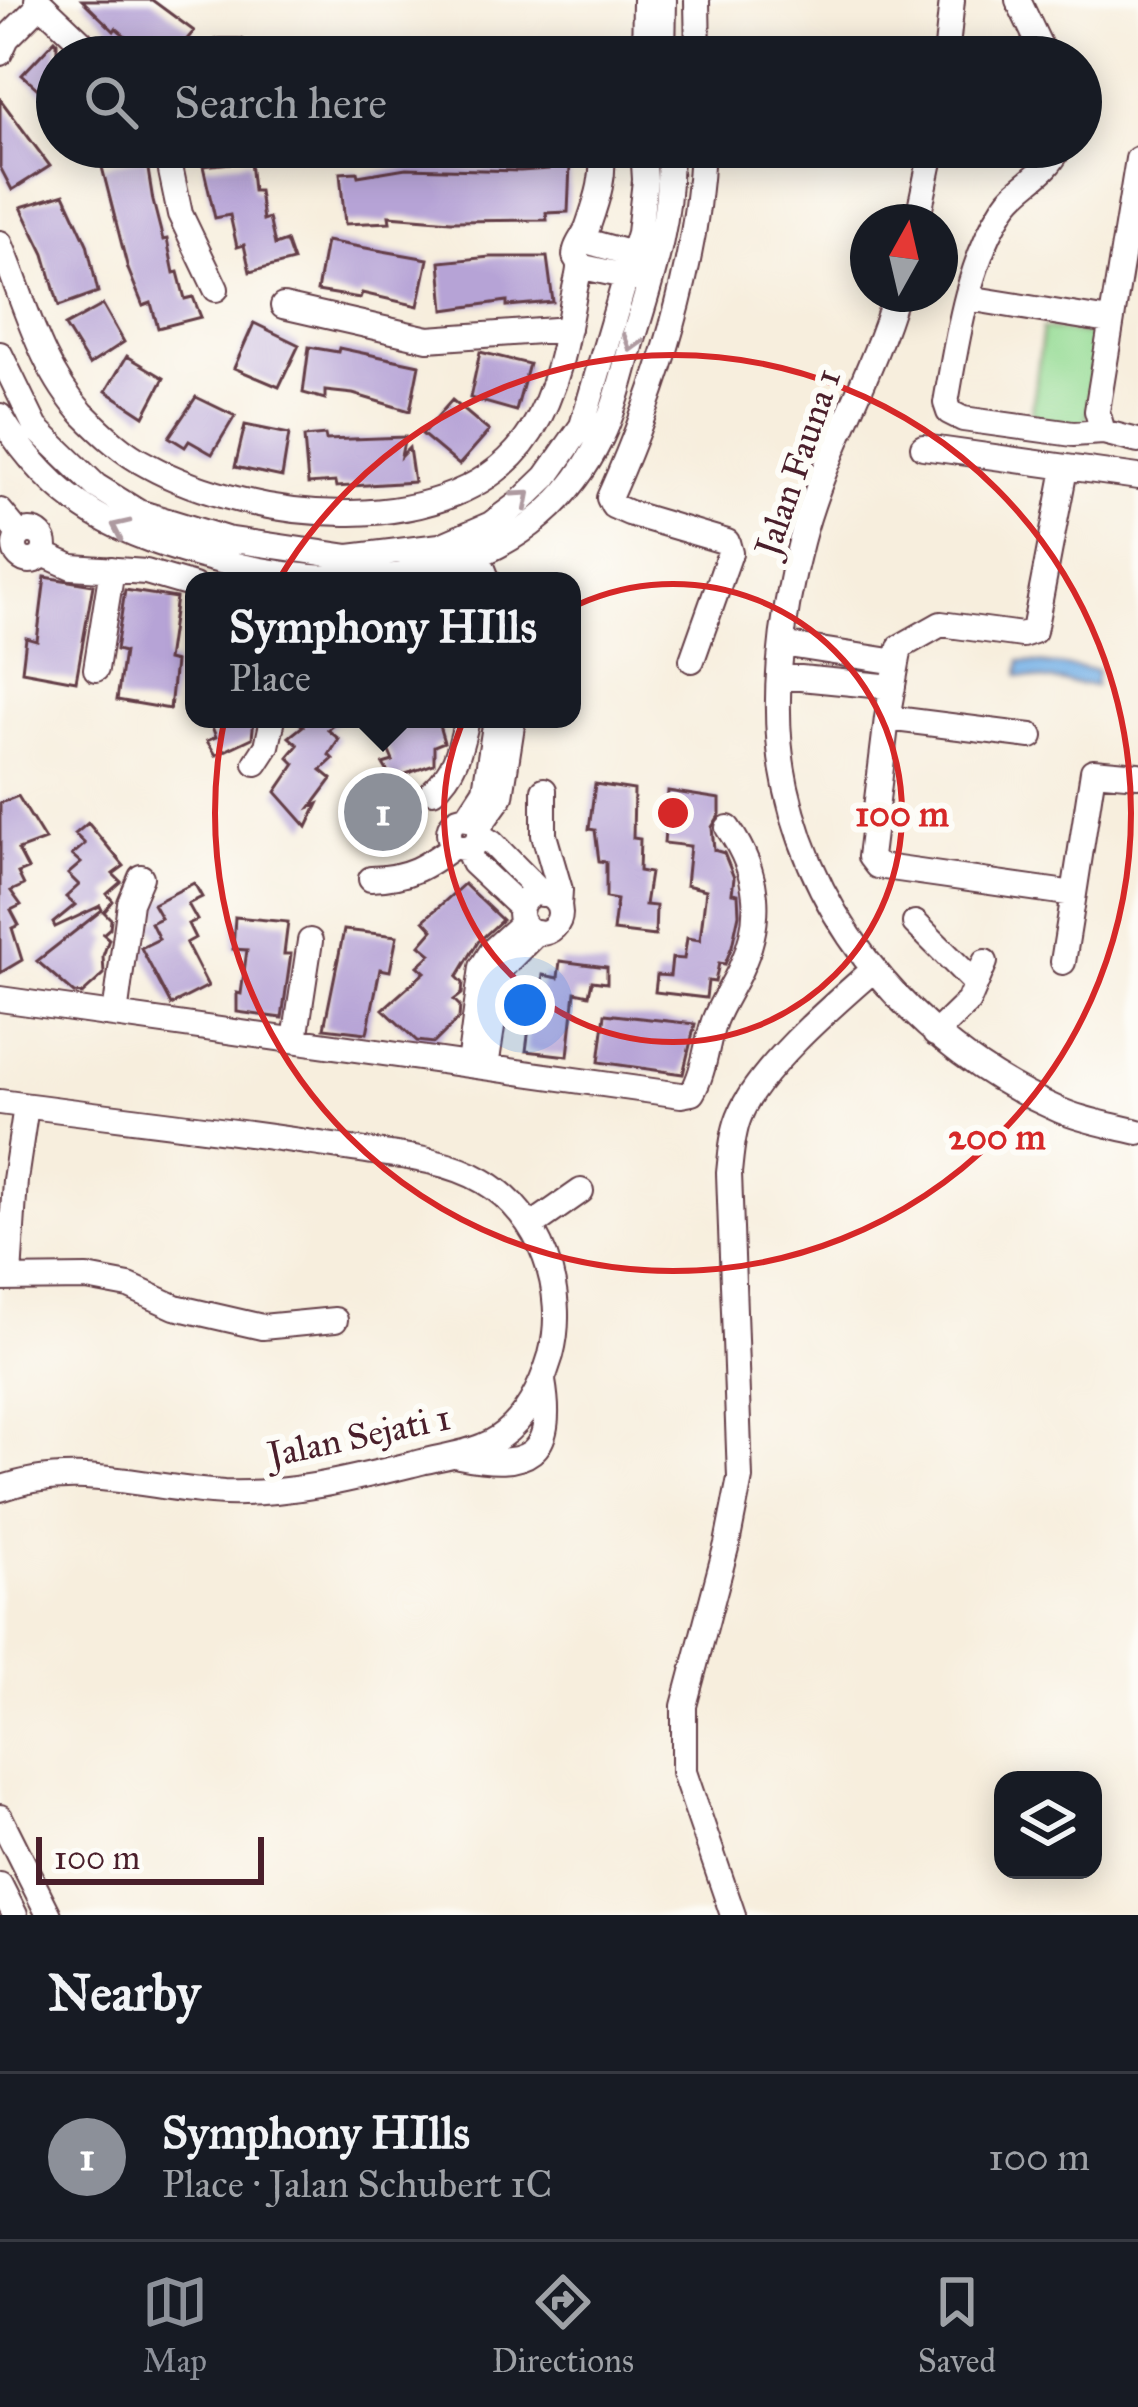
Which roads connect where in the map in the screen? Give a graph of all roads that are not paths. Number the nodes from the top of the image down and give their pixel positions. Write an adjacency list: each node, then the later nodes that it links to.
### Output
1 (645, 0): 8 (street)
2 (664, 0): 9 (street)
3 (697, 0): 10 (street)
4 (952, 0): 11 (street)
5 (1018, 0): 12 (street)
6 (39, 2): 7 (street); 13 (street)
7 (75, 36)
8 (644, 36)
9 (663, 36)
10 (698, 36)
11 (948, 36)
12 (1035, 36)
13 (0, 52)
14 (1138, 159): 30 (street)
15 (170, 168): 26 (street)
16 (602, 168): 24 (street)
17 (643, 168): 25 (street)
18 (669, 168): 25 (street)
19 (701, 168): 49 (street)
20 (928, 168): 22 (street)
21 (1047, 168): 27 (street)
22 (920, 204)
23 (0, 243): 31 (street)
24 (581, 253): 25 (street); 31 (street)
25 (641, 268): 43 (street)
26 (216, 290)
27 (968, 298): 30 (street); 34 (street)
28 (283, 306): 31 (street)
29 (889, 312): 48 (street, Jalan Fauna 1)
30 (1109, 321): 34 (street)
31 (568, 329)
32 (0, 354): 38 (street)
33 (0, 416): 40 (street)
34 (1103, 433): 35 (street)
35 (1138, 441)
36 (923, 447): 37 (street)
37 (1065, 469): 39 (street); 51 (street)
38 (87, 478): 40 (street); 43 (street)
39 (1138, 478)
40 (70, 499): 42 (street); 45 (street, one-way to 40)
41 (0, 511): 42 (street)
42 (34, 541): 44 (street)
43 (467, 555): 46 (street, one-way to 46)
44 (112, 569): 47 (street); 50 (street)
45 (275, 572)
46 (409, 572)
47 (185, 583)
48 (782, 644): 51 (street); 52 (street, Jalan Fauna 1)
49 (692, 660)
50 (96, 669)
51 (895, 675): 52 (street); 53 (street)
52 (780, 676): 72 (street, Jalan Fauna 1)
53 (887, 718): 58 (street); 67 (street)
54 (271, 728): 59 (street)
55 (465, 728): 62 (street)
56 (495, 728): 64 (street)
57 (512, 728): 64 (street)
58 (1031, 736)
59 (256, 763)
60 (1138, 775): 67 (street)
61 (544, 790): 68 (street)
62 (433, 791)
63 (728, 828): 77 (street)
64 (469, 835): 66 (street); 68 (street)
65 (141, 878): 74 (street)
66 (371, 879)
67 (1074, 894): 71 (street)
68 (537, 913): 77 (street)
69 (915, 923): 75 (street)
70 (310, 941): 76 (street)
71 (1063, 962)
72 (873, 970): 75 (street, Jalan Fauna 1); 90 (street)
73 (0, 999): 74 (street)
74 (116, 1015): 76 (street)
75 (935, 1034): 80 (street, Jalan Fauna 1)
76 (295, 1040): 77 (street)
77 (478, 1065)
78 (0, 1102): 79 (street, Jalan Sejati 1)
79 (26, 1106): 82 (street, Jalan Sejati 1); 83 (street)
80 (1137, 1131)
81 (581, 1191): 82 (street)
82 (531, 1226): 85 (street, Jalan Sejati 1)
83 (4, 1278): 84 (street)
84 (334, 1320)
85 (0, 1489)
86 (0, 1817): 89 (street)
87 (0, 1885): 88 (street)
88 (15, 1915)
89 (49, 1915)
90 (733, 1915)

